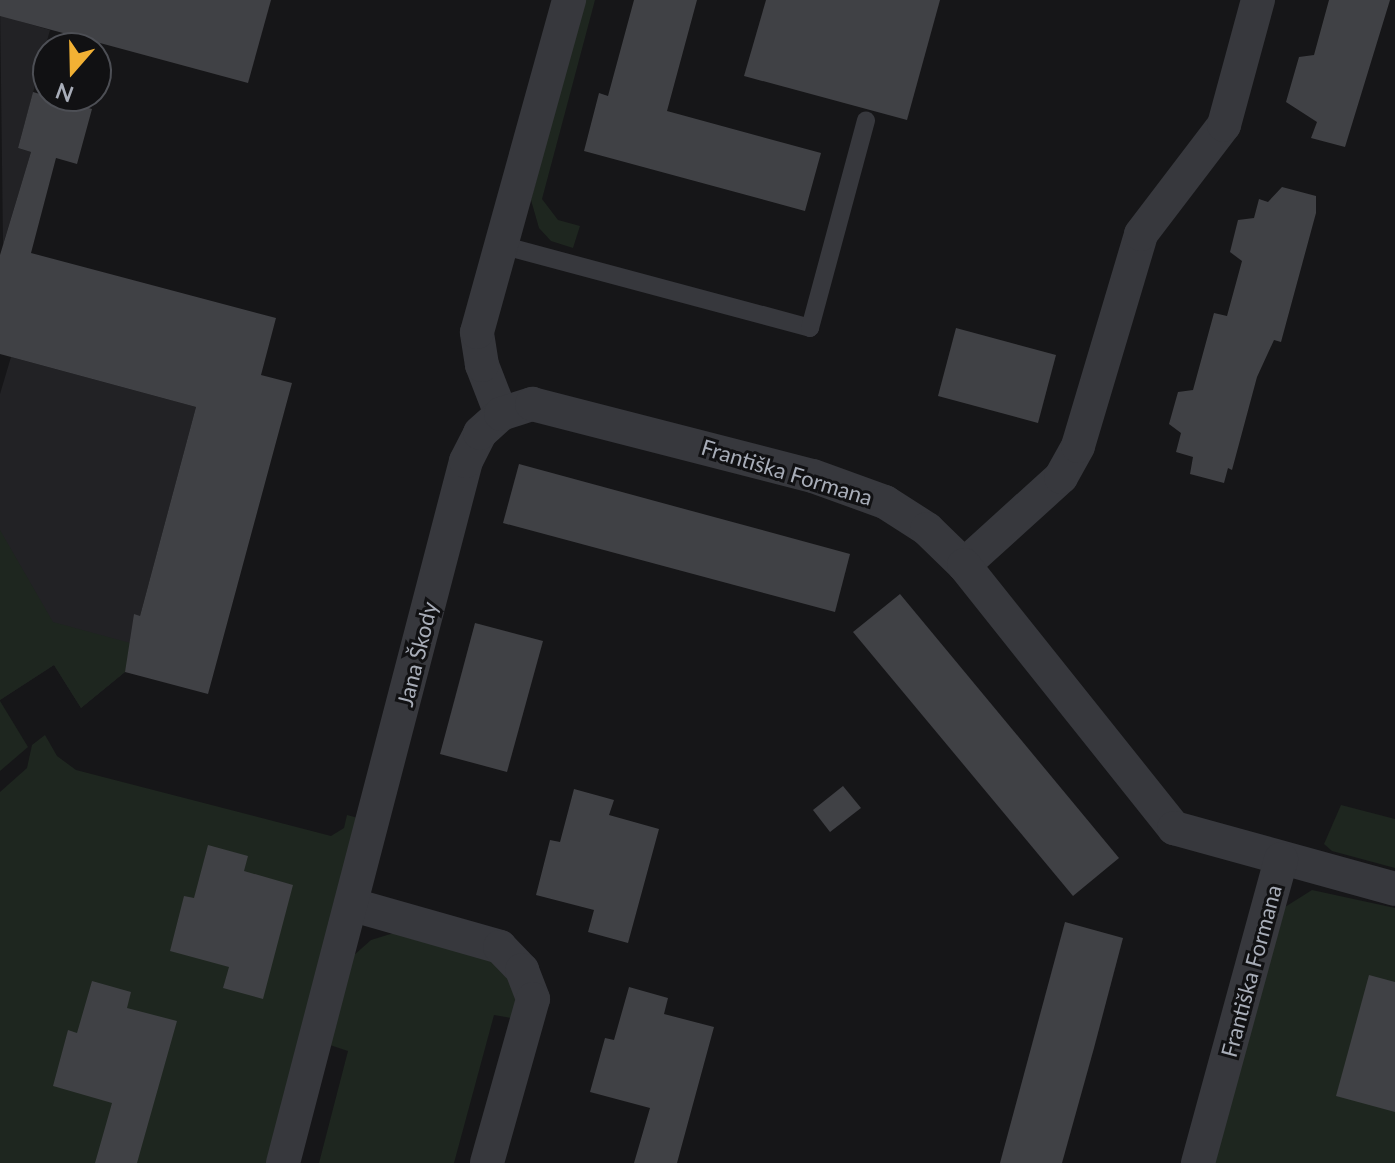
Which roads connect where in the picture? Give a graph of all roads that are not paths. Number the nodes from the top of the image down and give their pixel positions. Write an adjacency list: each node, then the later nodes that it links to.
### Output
1 (569, 0): 4 (street)
2 (1258, 0): 6 (street)
3 (866, 120): 4 (lane)
4 (501, 245): 5 (street)
5 (501, 414): 6 (street, Františka Formana); 9 (street, Jana Škody)
6 (964, 565): 7 (street, Františka Formana)
7 (1281, 859): 8 (street); 12 (street, Františka Formana)
8 (1395, 889)
9 (353, 905): 10 (street, Jana Škody); 11 (street)
10 (283, 1163)
11 (487, 1163)
12 (1198, 1163)

